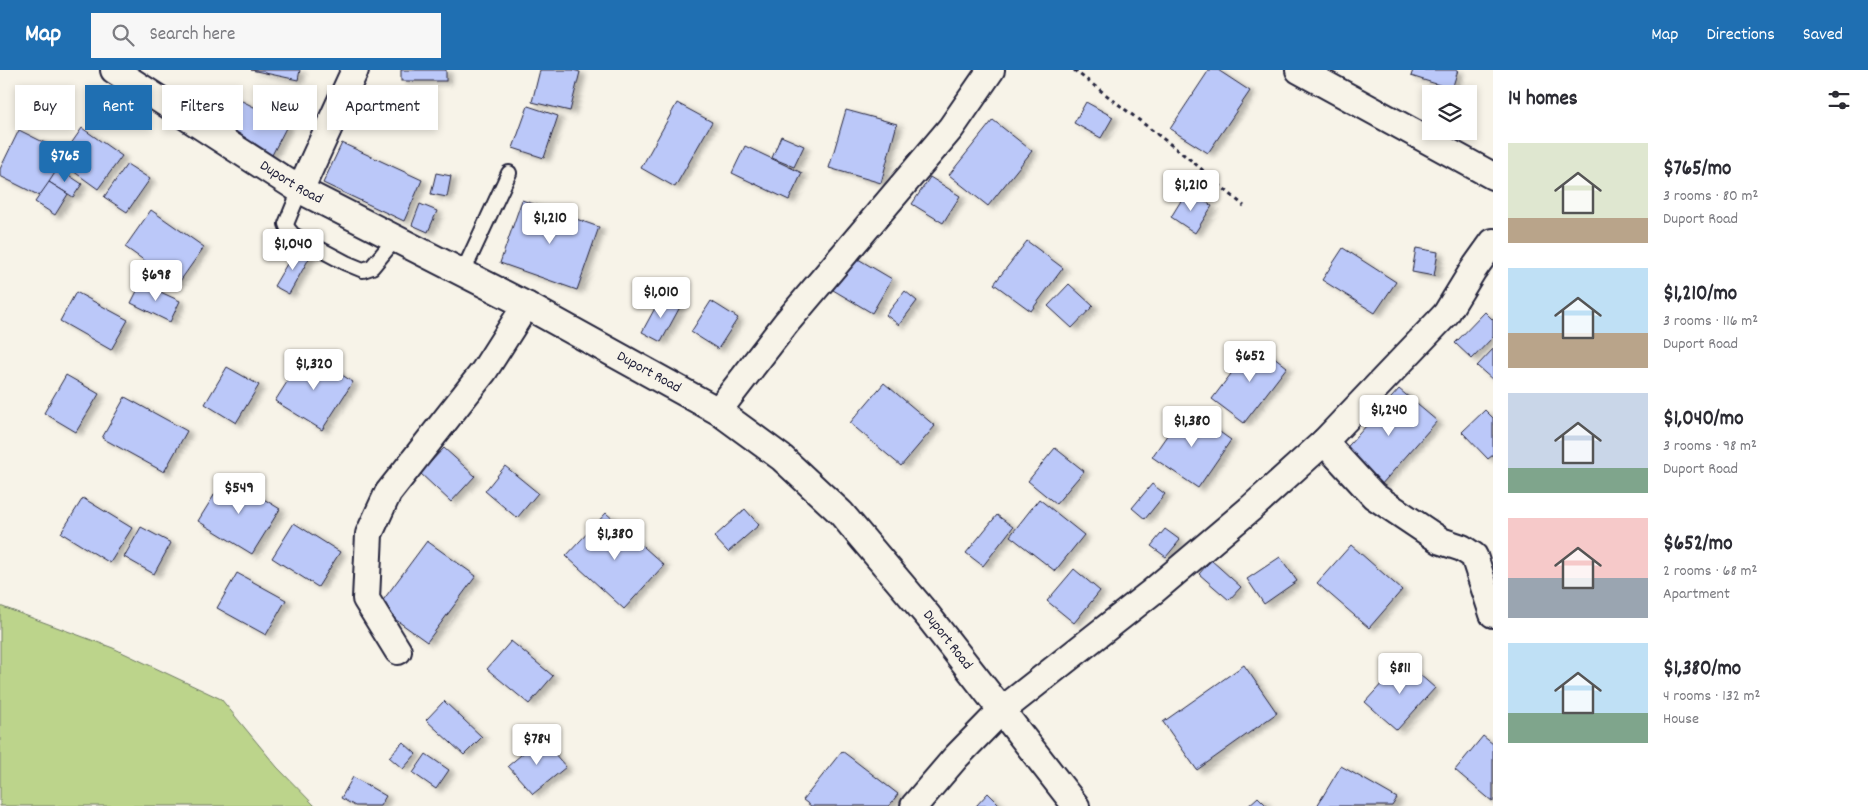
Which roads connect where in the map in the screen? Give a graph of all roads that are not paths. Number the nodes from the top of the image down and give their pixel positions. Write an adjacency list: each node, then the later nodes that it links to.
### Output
1 (114, 70): 7 (street, Duport Road)
2 (355, 70): 7 (street)
3 (1299, 70): 6 (street)
4 (988, 71): 12 (street)
5 (509, 173): 10 (lane)
6 (1493, 176)
7 (300, 190): 8 (street, Duport Road); 8 (lane)
8 (396, 238): 10 (street, Duport Road)
9 (1493, 242): 13 (street)
10 (463, 272): 11 (street, Duport Road)
11 (526, 305): 12 (street, Duport Road); 15 (street)
12 (718, 411): 16 (street, Duport Road)
13 (1324, 442): 14 (street); 16 (street)
14 (1493, 614)
15 (398, 651)
16 (1001, 711): 17 (street); 18 (street, Duport Road)
17 (914, 806)
18 (1076, 806)

